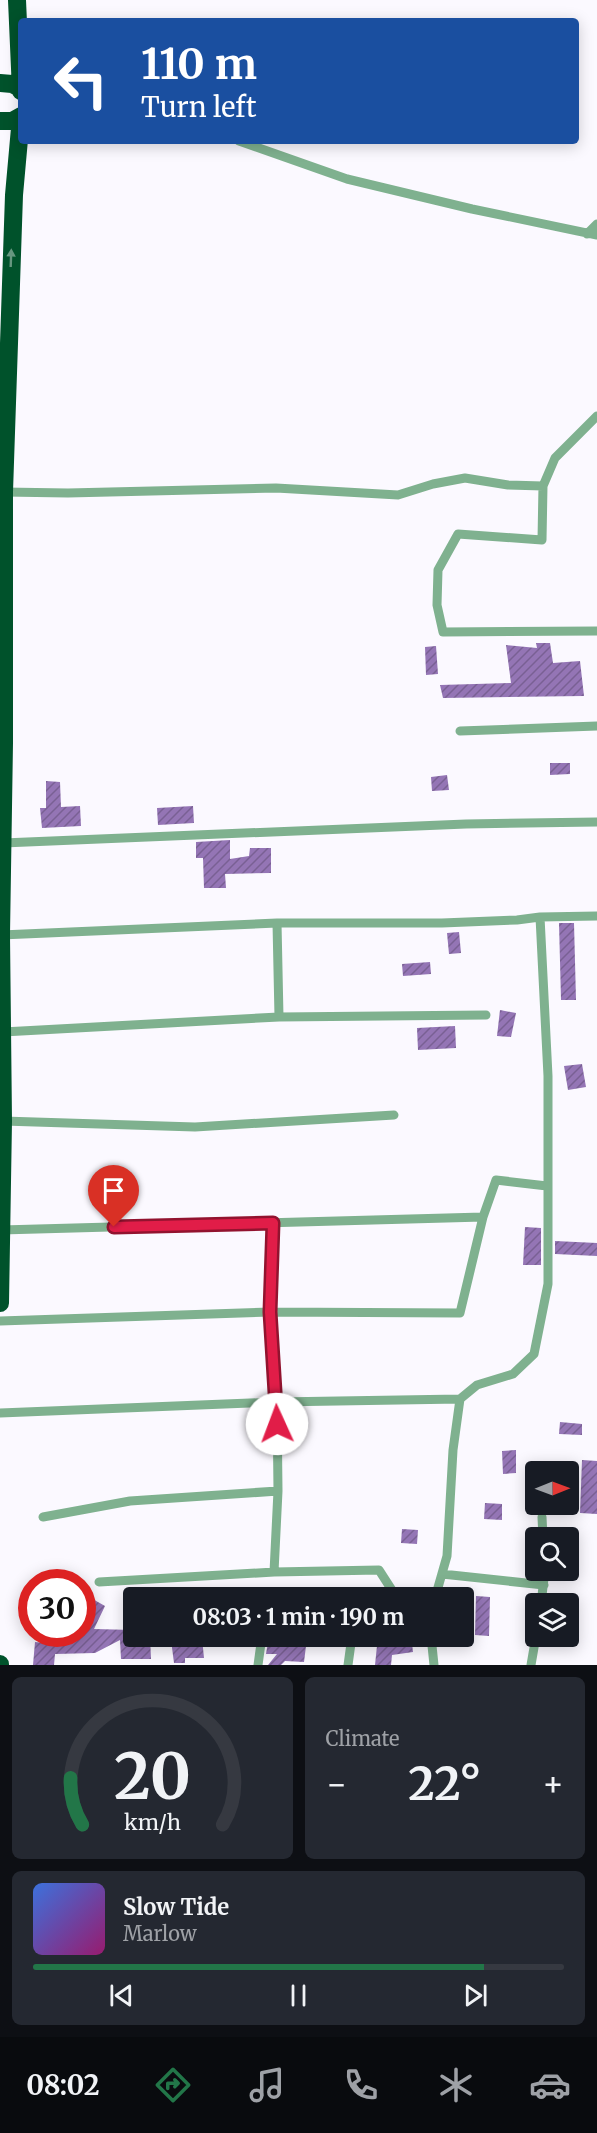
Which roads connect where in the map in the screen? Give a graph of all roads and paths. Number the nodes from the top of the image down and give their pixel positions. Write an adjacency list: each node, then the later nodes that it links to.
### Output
1 (17, 0): 2 (highway)
2 (18, 22)
3 (0, 83): 4 (highway)
4 (18, 87)
5 (18, 118): 6 (highway)
6 (0, 121)
7 (19, 144): 13 (highway, one-way to 7)
8 (248, 144): 10 (street)
9 (597, 224): 10 (street)
10 (592, 234)
11 (597, 416): 12 (street)
12 (543, 486): 13 (street); 14 (street)
13 (4, 492): 18 (highway)
14 (597, 631)
15 (597, 726): 16 (street)
16 (460, 731)
17 (597, 822): 18 (street)
18 (3, 843): 22 (highway)
19 (597, 916): 20 (street)
20 (540, 917): 21 (street); 28 (street)
21 (277, 923): 22 (street); 24 (street)
22 (1, 935): 25 (highway)
23 (486, 1015): 24 (street)
24 (279, 1017): 25 (street)
25 (3, 1032): 27 (highway)
26 (394, 1115): 27 (street)
27 (3, 1121): 31 (highway)
28 (547, 1186): 29 (street); 35 (street)
29 (483, 1217): 30 (street); 33 (street)
30 (273, 1223): 31 (street); 33 (street)
31 (1, 1230): 32 (highway)
32 (0, 1303)
33 (270, 1312): 34 (street); 36 (street)
34 (0, 1321)
35 (460, 1399): 36 (street); 43 (street)
36 (277, 1402): 37 (street); 38 (street)
37 (0, 1413)
38 (278, 1491): 39 (street); 42 (street)
39 (43, 1517)
40 (542, 1518): 41 (street)
41 (542, 1527)
42 (274, 1572): 45 (street); 47 (street)
43 (442, 1574): 46 (street); 48 (street)
44 (544, 1581): 46 (street)
45 (99, 1582)
46 (544, 1585): 49 (street)
47 (390, 1587)
48 (438, 1587)
49 (543, 1593)
50 (260, 1647): 54 (street)
51 (350, 1647): 55 (street)
52 (432, 1647): 56 (street)
53 (534, 1647): 57 (street)
54 (258, 1665)
55 (348, 1665)
56 (434, 1665)
57 (531, 1665)

